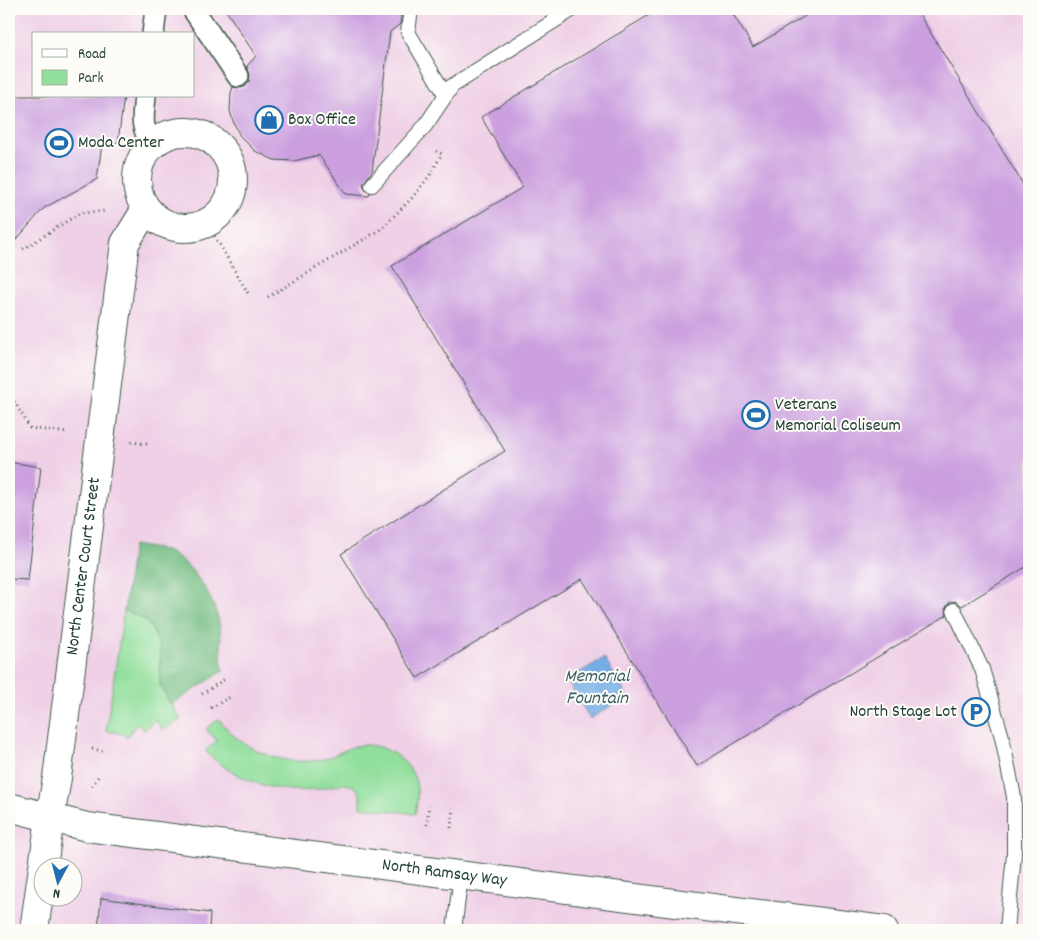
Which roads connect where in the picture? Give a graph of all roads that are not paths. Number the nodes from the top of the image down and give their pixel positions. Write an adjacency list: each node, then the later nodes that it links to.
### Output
1 (156, 9): 5 (street)
2 (193, 9): 6 (street)
3 (411, 9): 7 (lane)
4 (574, 9): 7 (lane)
5 (153, 32)
6 (238, 76)
7 (445, 94): 10 (lane)
8 (145, 98): 9 (street)
9 (152, 145): 11 (street); 11 (street)
10 (372, 185)
11 (146, 209): 14 (street, North Center Court Street)
12 (954, 610): 19 (lane)
13 (9, 807): 14 (street, North Ramsay Way)
14 (50, 818): 15 (street, North Ramsay Way); 17 (street, North Center Court Street)
15 (460, 875): 16 (street, North Ramsay Way); 18 (lane)
16 (868, 929)
17 (34, 930)
18 (454, 930)
19 (1007, 930)

